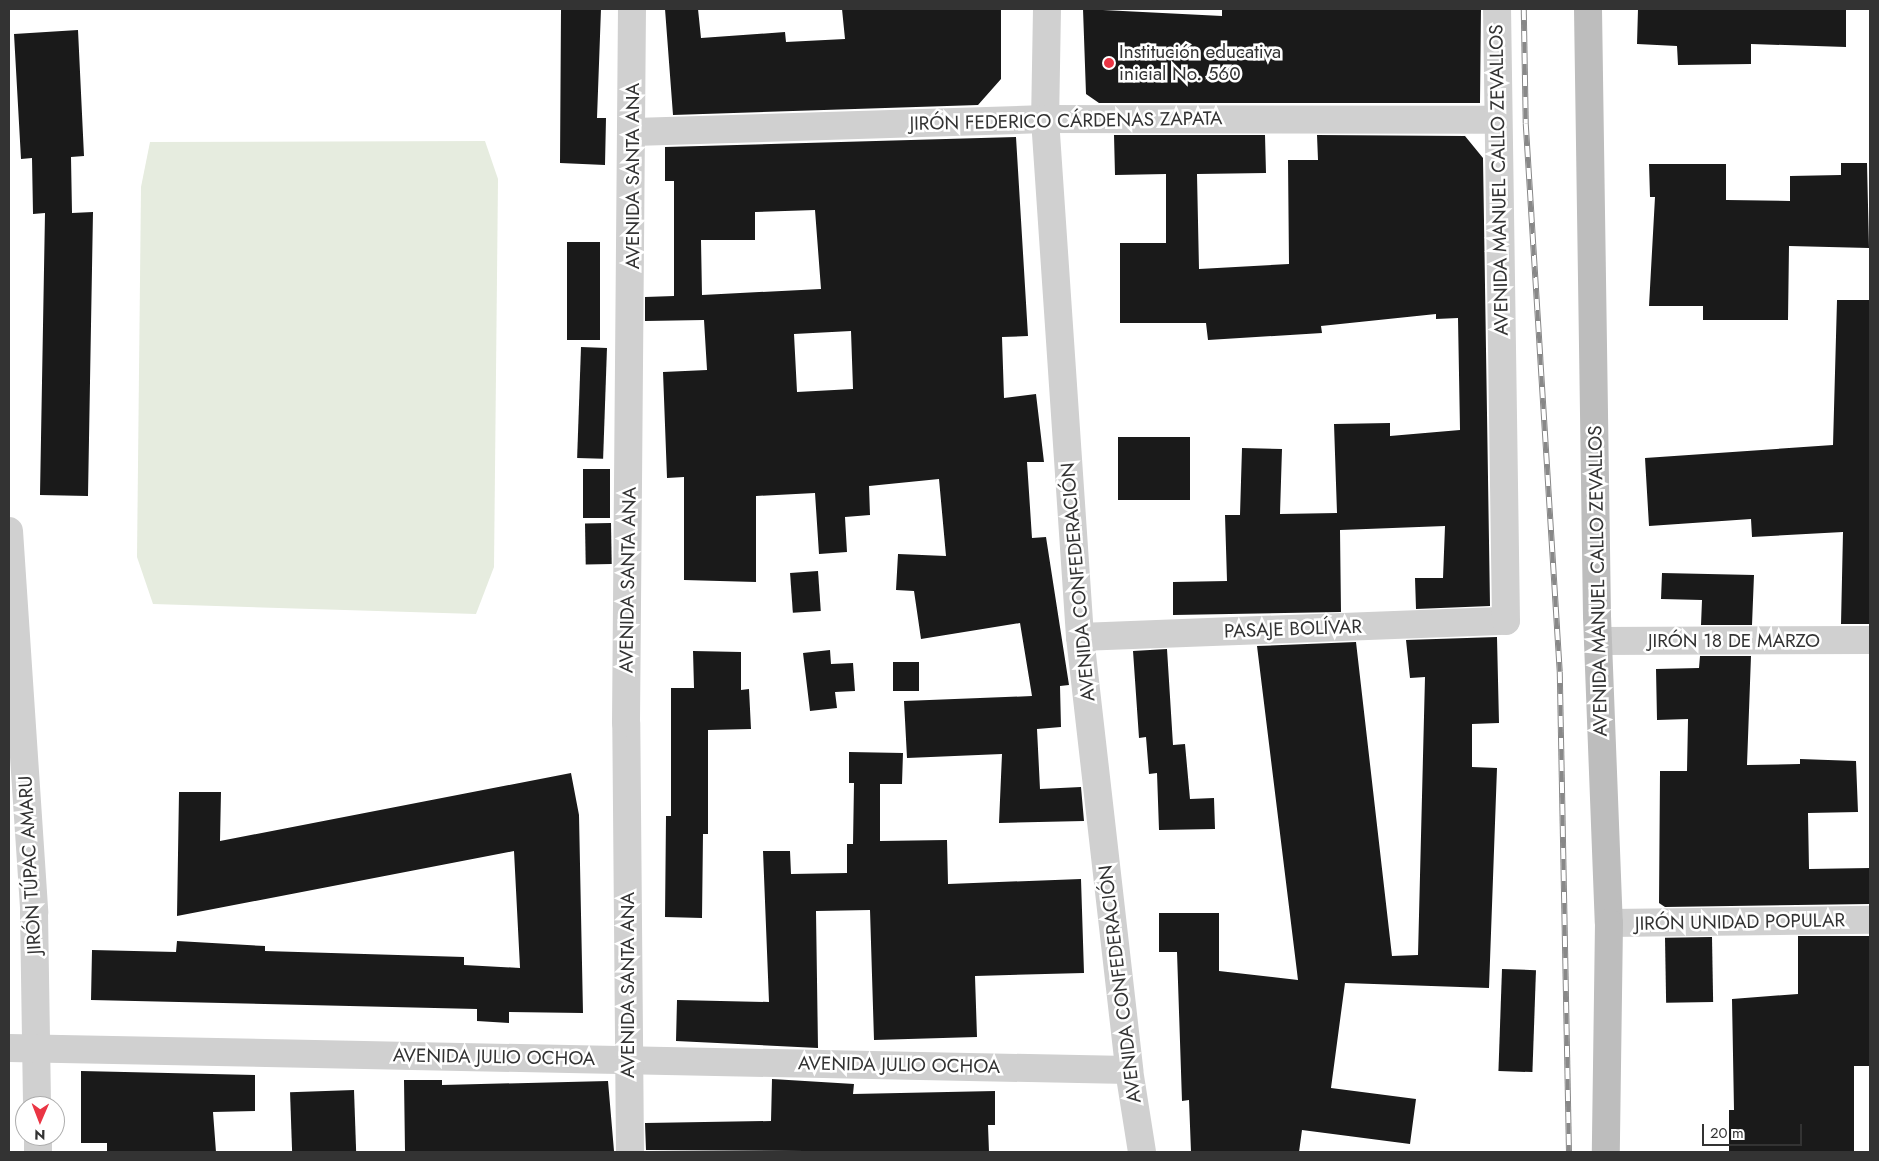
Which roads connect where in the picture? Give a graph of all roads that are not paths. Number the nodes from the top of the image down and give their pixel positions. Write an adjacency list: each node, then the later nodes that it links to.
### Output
1 (632, 9): 7 (street, AVENIDA SANTA ANA)
2 (1047, 9): 5 (street, AVENIDA CONFEDERACIÓN)
3 (1497, 9): 6 (street, AVENIDA MANUEL CALLO ZEVALLOS)
4 (1588, 9): 12 (street, AVENIDA MANUEL CALLO ZEVALLOS)
5 (1045, 119): 6 (street, JIRÓN FEDERICO CÁRDENAS ZAPATA); 7 (street, JIRÓN FEDERICO CÁRDENAS ZAPATA); 10 (street, AVENIDA CONFEDERACIÓN)
6 (1498, 120): 9 (street, AVENIDA MANUEL CALLO ZEVALLOS)
7 (634, 132): 18 (street, AVENIDA SANTA ANA)
8 (9, 531): 13 (street, JIRÓN TÚPAC AMARU)
9 (1506, 621): 10 (street, PASAJE BOLÍVAR)
10 (1080, 636): 19 (street, AVENIDA CONFEDERACIÓN)
11 (1870, 640): 12 (street, JIRÓN 18 DE MARZO)
12 (1598, 641): 15 (street, AVENIDA MANUEL CALLO ZEVALLOS)
13 (15, 706): 17 (street, JIRÓN TÚPAC AMARU)
14 (1870, 920): 15 (street, JIRÓN UNIDAD POPULAR)
15 (1609, 924): 23 (street, AVENIDA MANUEL CALLO ZEVALLOS)
16 (9, 1048): 17 (street, AVENIDA JULIO OCHOA)
17 (36, 1048): 18 (street, AVENIDA JULIO OCHOA); 20 (street, JIRÓN TÚPAC AMARU)
18 (629, 1060): 19 (street, AVENIDA JULIO OCHOA); 21 (street, AVENIDA SANTA ANA)
19 (1128, 1070): 22 (street, AVENIDA CONFEDERACIÓN)
20 (37, 1096)
21 (630, 1152)
22 (1142, 1152)
23 (1606, 1152)

